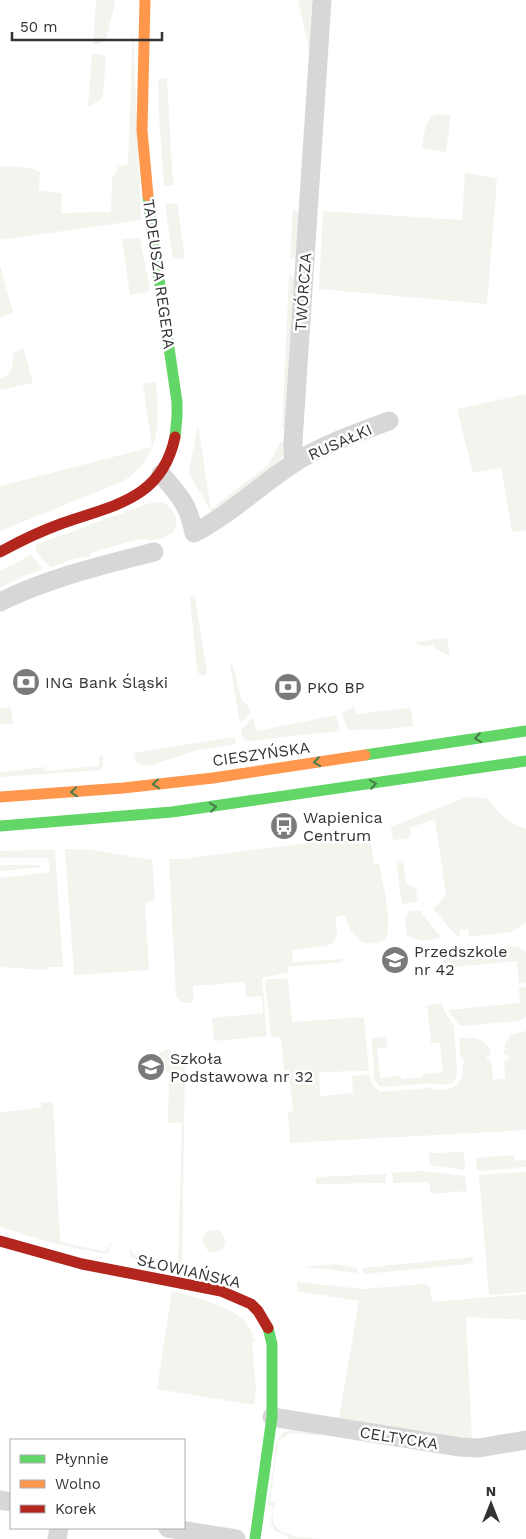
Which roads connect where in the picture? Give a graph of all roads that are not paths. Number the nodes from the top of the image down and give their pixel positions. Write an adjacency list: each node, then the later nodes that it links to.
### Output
1 (145, 0): 5 (street, TADEUSZA REGERA)
2 (322, 0): 4 (street, TWÓRCZA)
3 (388, 421): 4 (street, RUSAŁKI)
4 (293, 464): 5 (street)
5 (160, 474): 6 (street)
6 (0, 552)
7 (154, 552): 8 (street)
8 (0, 602)
9 (526, 731): 11 (street, CIESZYŃSKA, one-way to 11)
10 (526, 761): 12 (street, one-way to 10)
11 (0, 797)
12 (0, 826)
13 (0, 1241): 14 (street, SŁOWIAŃSKA)
14 (272, 1418): 15 (street, CELTYCKA); 18 (street, SŁOWIAŃSKA)
15 (526, 1440)
16 (174, 1529): 17 (street)
17 (236, 1539)
18 (255, 1539)

